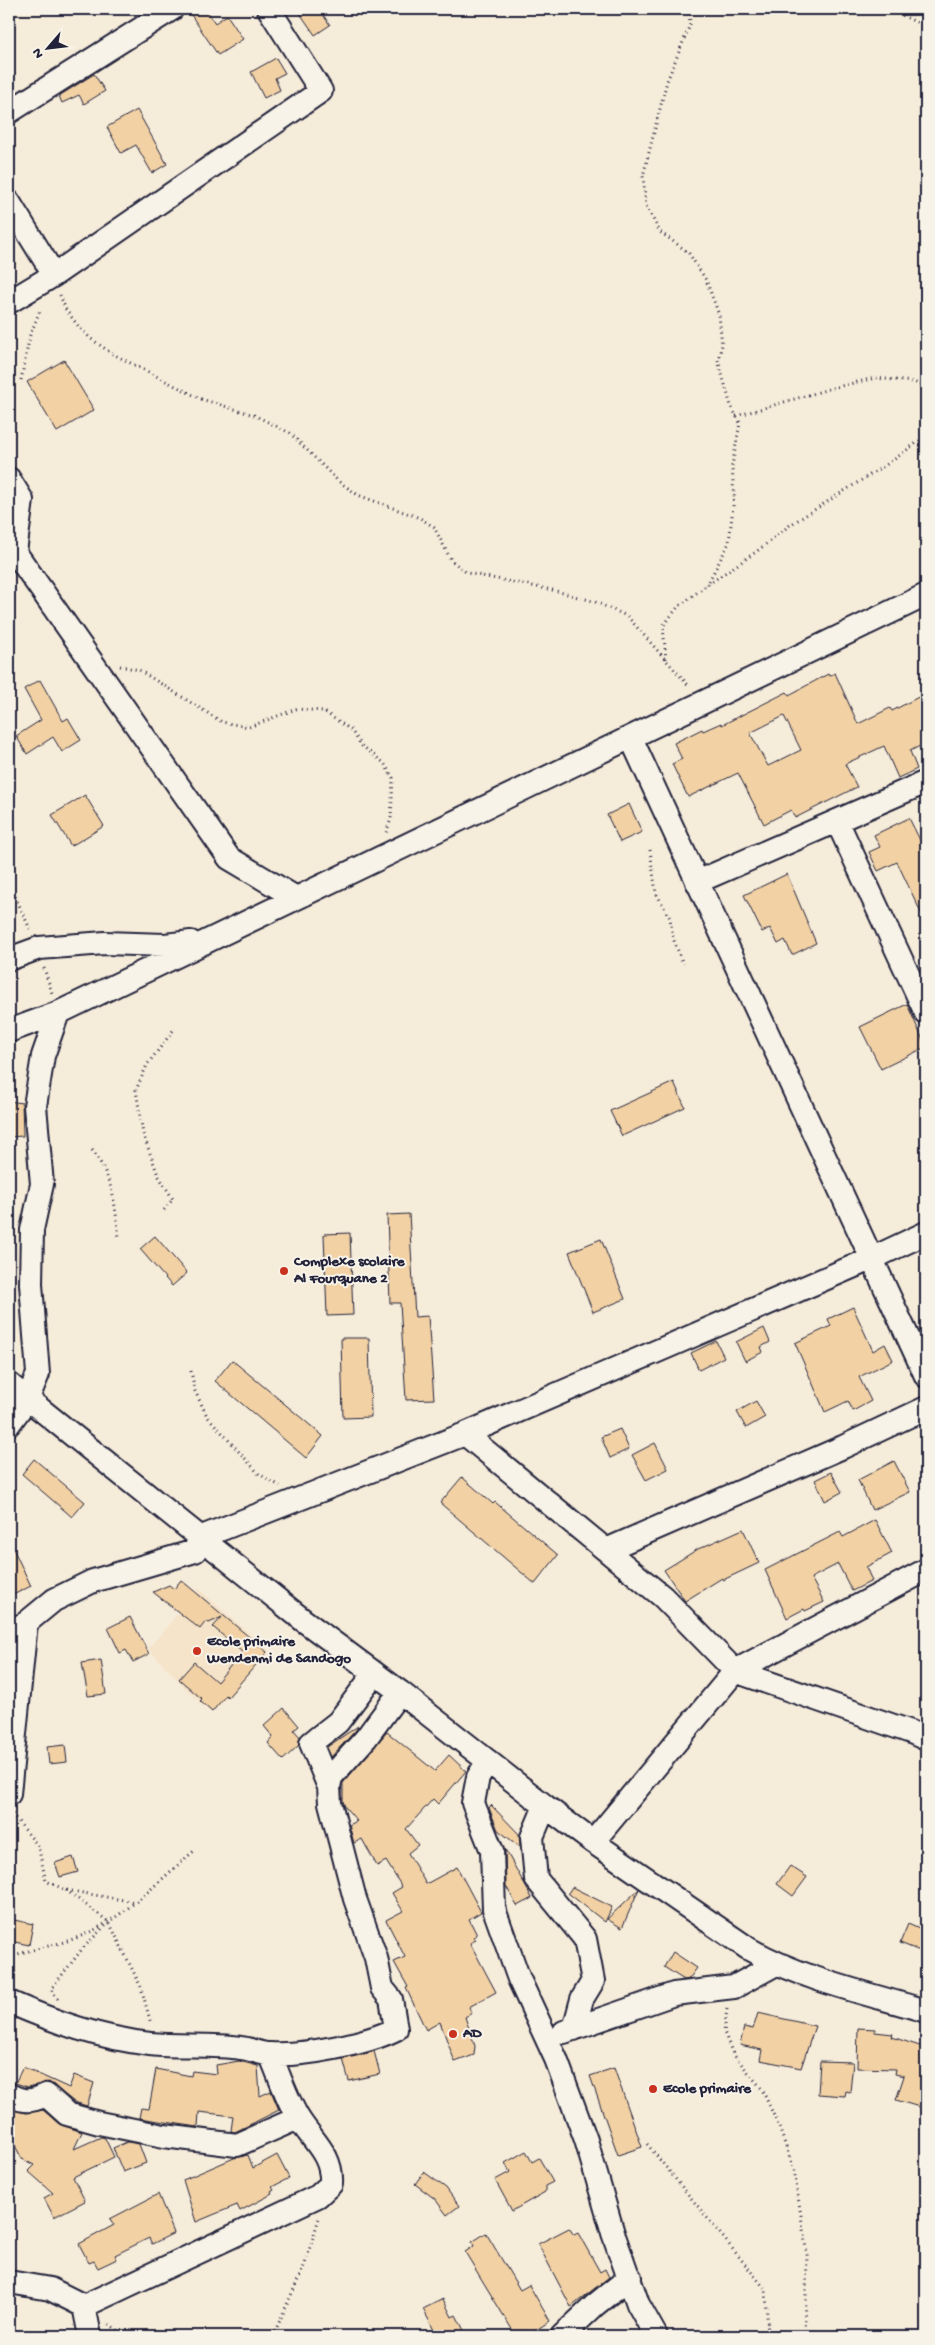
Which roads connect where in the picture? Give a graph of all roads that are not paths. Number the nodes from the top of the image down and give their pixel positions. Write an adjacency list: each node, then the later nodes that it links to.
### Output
1 (172, 9): 3 (street)
2 (269, 9): 5 (street)
3 (9, 112)
4 (9, 202): 5 (street)
5 (54, 275): 6 (street)
6 (9, 302)
7 (9, 479): 13 (street)
8 (926, 595): 9 (street)
9 (631, 738): 12 (street); 13 (street)
10 (926, 782): 11 (street)
11 (837, 821): 12 (street); 17 (street)
12 (697, 882): 20 (street)
13 (296, 898): 14 (street)
14 (204, 941): 15 (street); 16 (street)
15 (9, 959)
16 (58, 1012): 18 (street); 23 (street)
17 (926, 1013)
18 (9, 1031)
19 (926, 1233): 20 (street)
20 (873, 1258): 21 (street); 26 (street)
21 (926, 1376)
22 (9, 1384): 23 (street)
23 (28, 1398): 25 (street); 27 (street)
24 (926, 1408): 28 (street)
25 (9, 1424)
26 (465, 1434): 27 (street); 28 (street)
27 (199, 1538): 30 (street); 32 (street)
28 (606, 1550): 31 (street)
29 (926, 1570): 31 (street)
30 (17, 1627): 37 (street)
31 (735, 1671): 34 (street); 39 (street)
32 (374, 1674): 33 (street); 36 (street)
33 (400, 1692): 35 (street); 36 (street)
34 (926, 1740)
35 (488, 1761): 38 (street); 44 (street)
36 (329, 1786): 45 (street)
37 (9, 1794)
38 (545, 1806): 39 (street); 43 (street)
39 (592, 1842): 40 (street)
40 (776, 1964): 42 (street); 43 (street)
41 (9, 2002): 45 (street)
42 (926, 2011)
43 (574, 2029): 44 (street)
44 (547, 2039): 48 (street)
45 (270, 2054): 47 (street)
46 (9, 2095): 47 (street)
47 (297, 2116): 50 (street)
48 (630, 2277): 52 (street); 53 (street)
49 (9, 2282): 50 (street)
50 (84, 2306): 51 (street)
51 (90, 2336)
52 (562, 2336)
53 (656, 2336)

